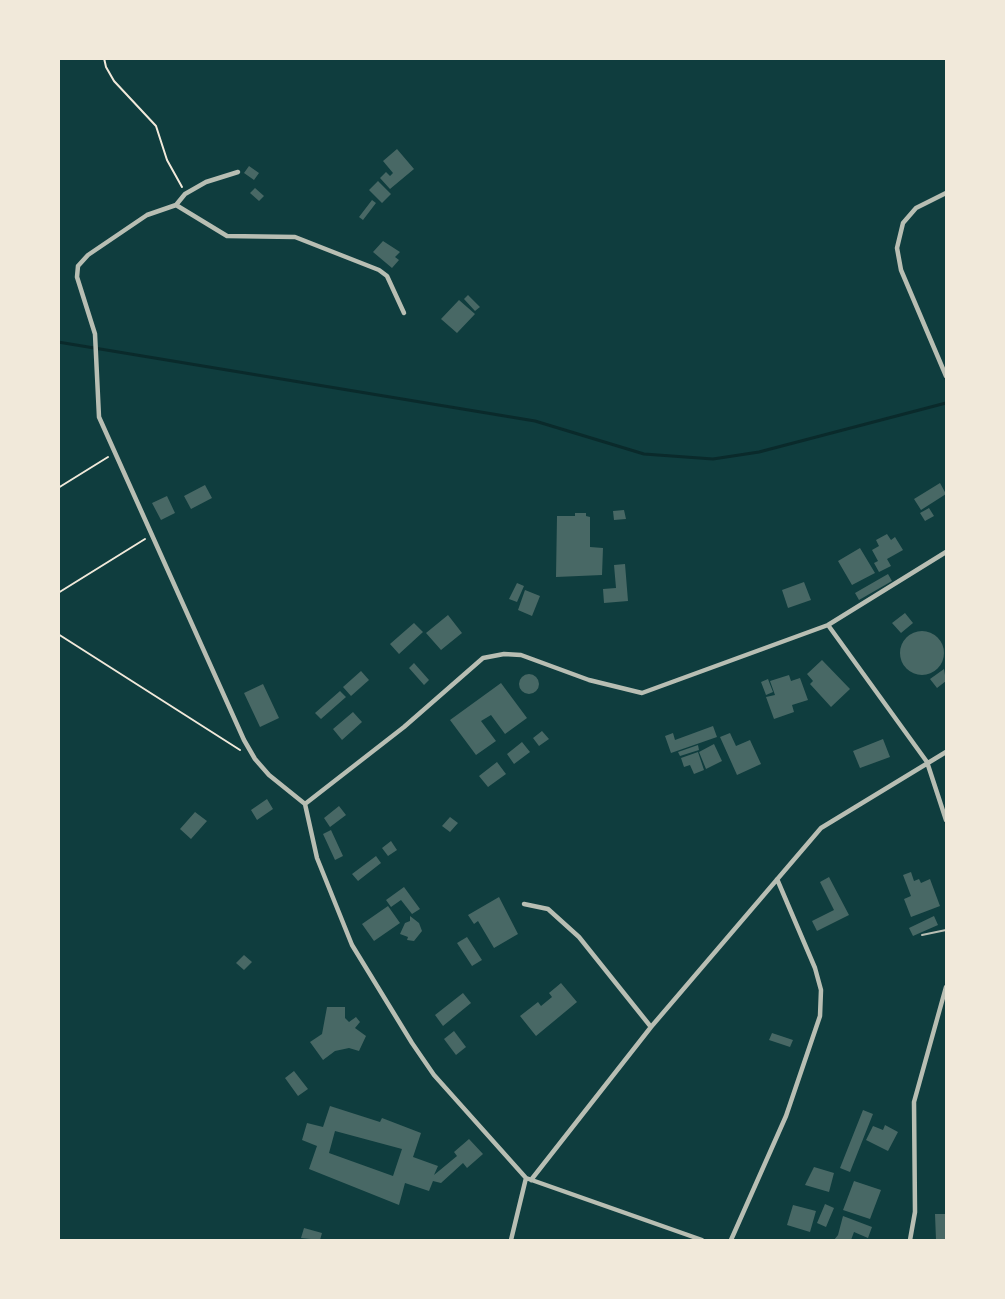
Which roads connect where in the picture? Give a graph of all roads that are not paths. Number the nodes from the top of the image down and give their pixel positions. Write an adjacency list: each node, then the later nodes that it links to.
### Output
1 (238, 172): 3 (street)
2 (946, 194): 5 (street)
3 (176, 205): 4 (street); 10 (street)
4 (404, 314)
5 (946, 376)
6 (946, 552): 7 (street)
7 (828, 625): 9 (street); 10 (street)
8 (946, 752): 9 (street)
9 (927, 762): 11 (street); 12 (street)
10 (305, 804): 18 (street)
11 (946, 820)
12 (777, 879): 17 (street); 21 (street)
13 (524, 904): 17 (street)
14 (946, 930): 15 (lane)
15 (922, 935)
16 (946, 987): 22 (street)
17 (651, 1027): 18 (street)
18 (529, 1179): 19 (street); 20 (street)
19 (511, 1240)
20 (702, 1240)
21 (731, 1240)
22 (910, 1240)

